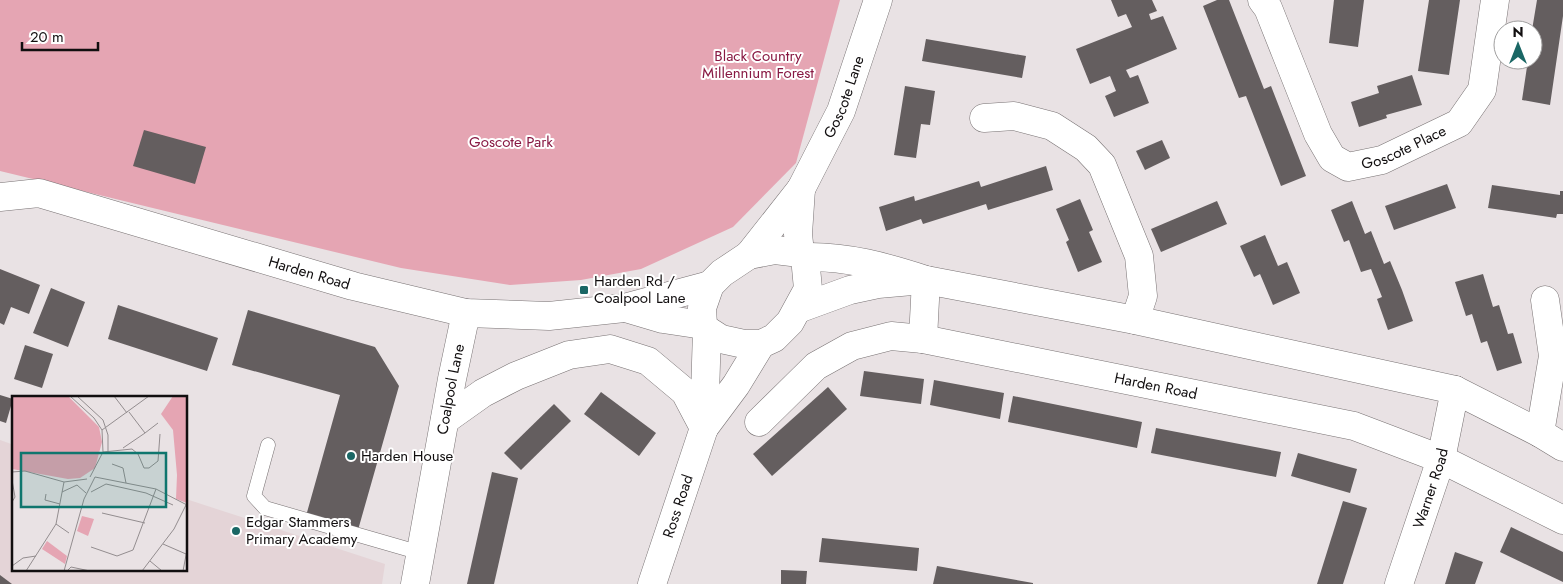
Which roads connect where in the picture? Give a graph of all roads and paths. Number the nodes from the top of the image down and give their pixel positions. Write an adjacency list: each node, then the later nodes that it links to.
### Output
1 (878, 0): 5 (street, Goscote Lane)
2 (1262, 0): 3 (street, Goscote Place)
3 (1495, 0)
4 (984, 118): 15 (street)
5 (801, 189): 7 (street, Goscote Lane); 8 (street, Goscote Lane)
6 (0, 197): 14 (street, Harden Road)
7 (749, 255): 8 (street); 10 (street)
8 (803, 255): 9 (street); 13 (street)
9 (926, 280): 13 (street); 15 (street); 17 (street)
10 (710, 285): 12 (street, Harden Road); 16 (street)
11 (1544, 300): 23 (street)
12 (624, 308): 14 (street, Harden Road); 16 (street, Harden Road)
13 (798, 309): 18 (street)
14 (466, 313): 20 (street, Coalpool Lane)
15 (1135, 320): 19 (street)
16 (705, 327): 18 (street); 22 (street, Ross Road)
17 (924, 339): 21 (street, Harden Road); 26 (street, Harden Road)
18 (761, 344): 22 (street, Ross Road)
19 (1455, 390): 23 (street); 26 (street, Warner Road)
20 (445, 420): 22 (street); 28 (street, Coalpool Lane)
21 (760, 422)
22 (704, 428): 30 (street, Ross Road)
23 (1540, 433): 25 (street)
24 (268, 445): 28 (lane)
25 (1563, 447)
26 (1441, 459): 27 (street, Harden Road); 31 (street, Warner Road)
27 (1563, 520)
28 (421, 553): 29 (street, Coalpool Lane)
29 (415, 584)
30 (652, 584)
31 (1399, 584)

